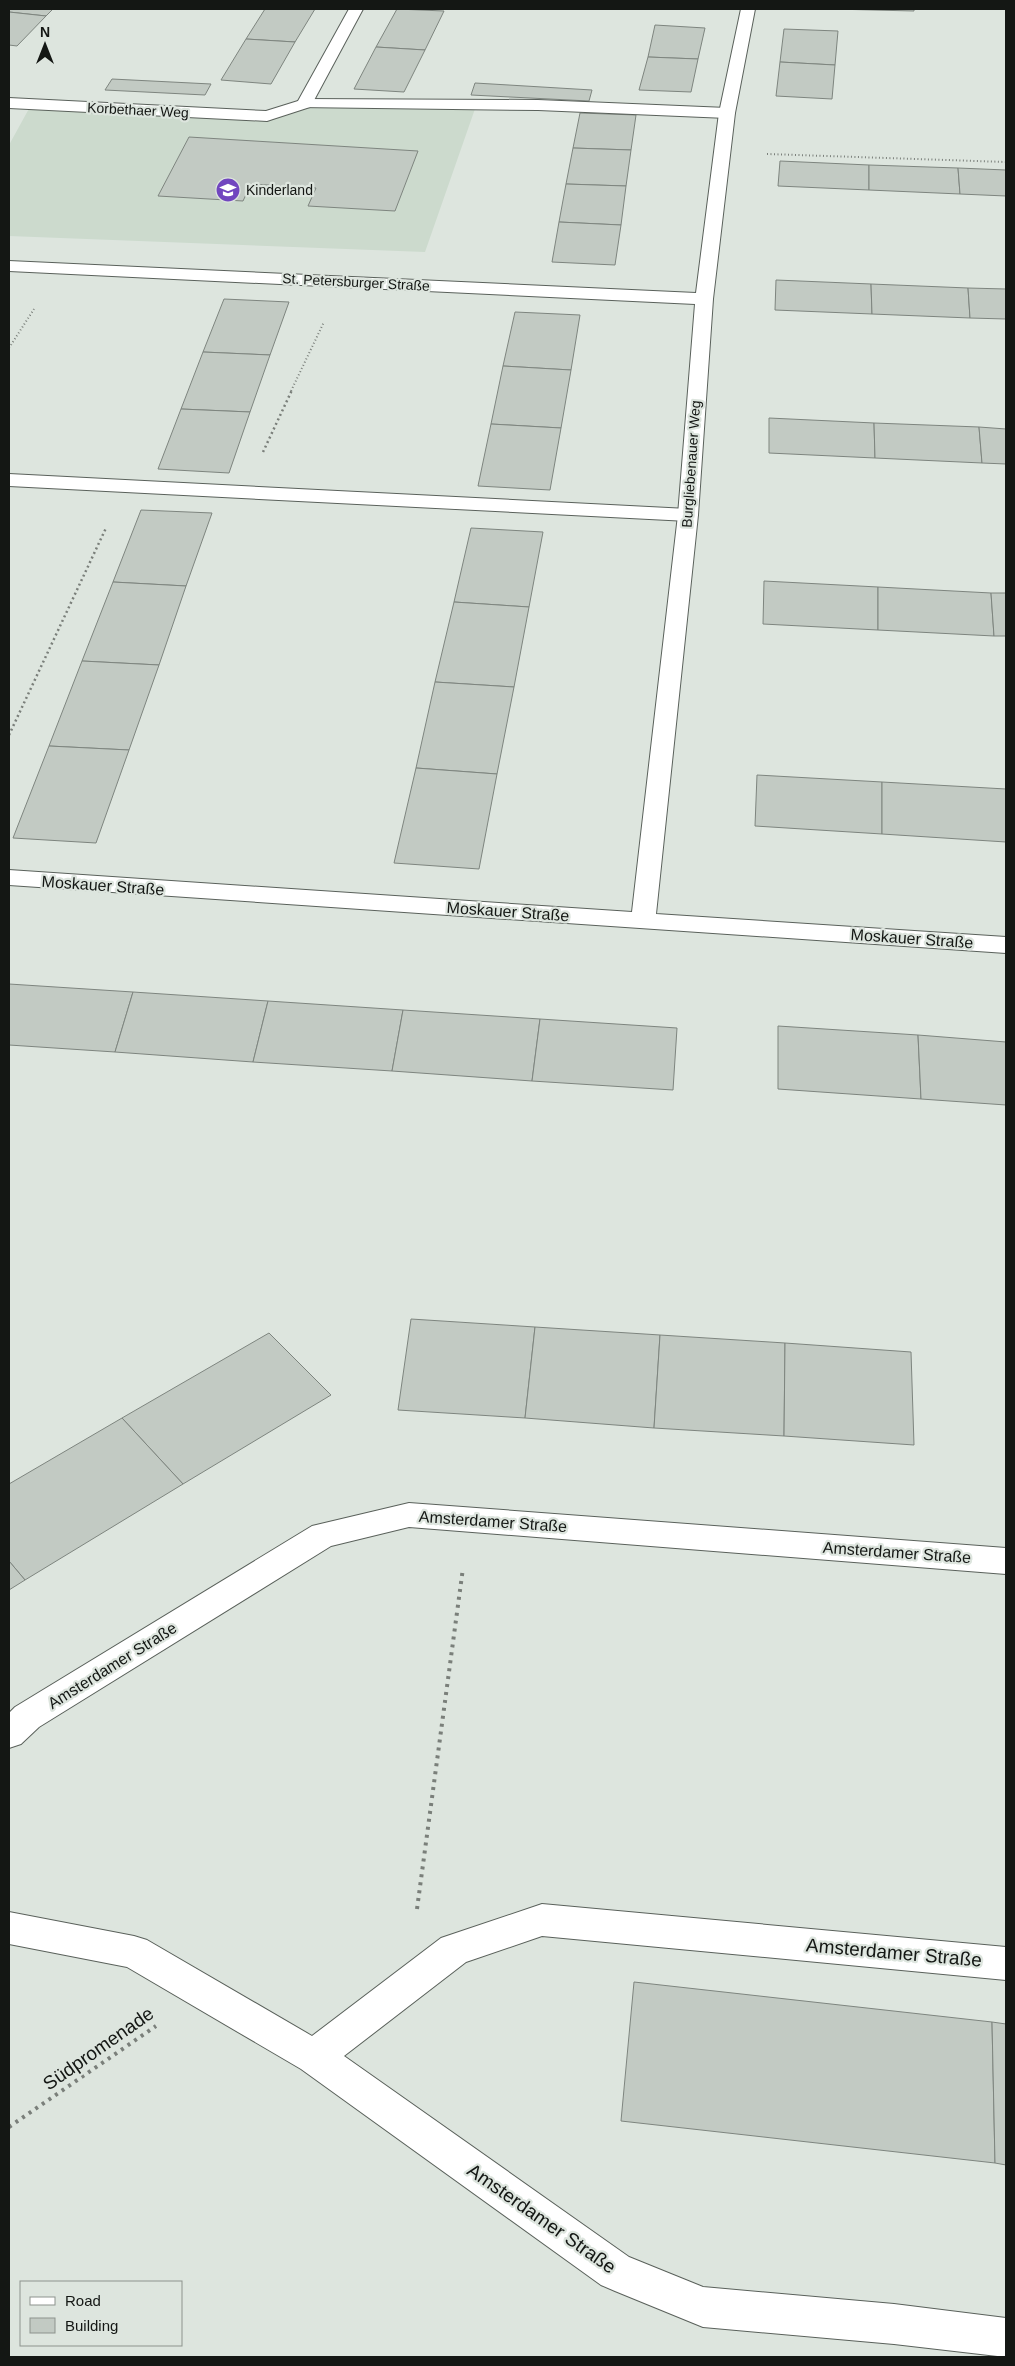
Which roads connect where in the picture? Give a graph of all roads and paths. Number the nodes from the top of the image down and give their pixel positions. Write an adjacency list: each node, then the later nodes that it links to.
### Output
1 (356, 9): 4 (street)
2 (748, 9): 5 (street, Burgliebenauer Weg)
3 (9, 103): 4 (street, Korbethaer Weg)
4 (304, 104): 5 (street)
5 (727, 113): 6 (street, Burgliebenauer Weg)
6 (721, 153): 7 (path); 10 (street, Burgliebenauer Weg)
7 (1006, 162)
8 (9, 266): 9 (street, St. Petersburger Straße)
9 (344, 281): 10 (street, St. Petersburger Straße); 13 (path)
10 (704, 299): 14 (street, Burgliebenauer Weg)
11 (9, 480): 12 (street)
12 (126, 486): 13 (street); 15 (path)
13 (244, 493): 14 (street)
14 (688, 515): 17 (street, Burgliebenauer Weg)
15 (9, 735)
16 (9, 878): 17 (street, Moskauer Straße)
17 (643, 920): 18 (street, Moskauer Straße)
18 (1006, 945)
19 (470, 1520): 20 (street, Amsterdamer Straße); 21 (street, Amsterdamer Straße); 24 (path)
20 (1006, 1561)
21 (9, 1734)
22 (9, 1928): 25 (street, Amsterdamer Straße)
23 (1006, 1963): 24 (street, Amsterdamer Straße)
24 (407, 1986): 26 (street, Amsterdamer Straße)
25 (204, 1993): 26 (street, Amsterdamer Straße); 27 (path, Südpromenade)
26 (314, 2056): 28 (street, Amsterdamer Straße)
27 (9, 2128)
28 (1006, 2338)

